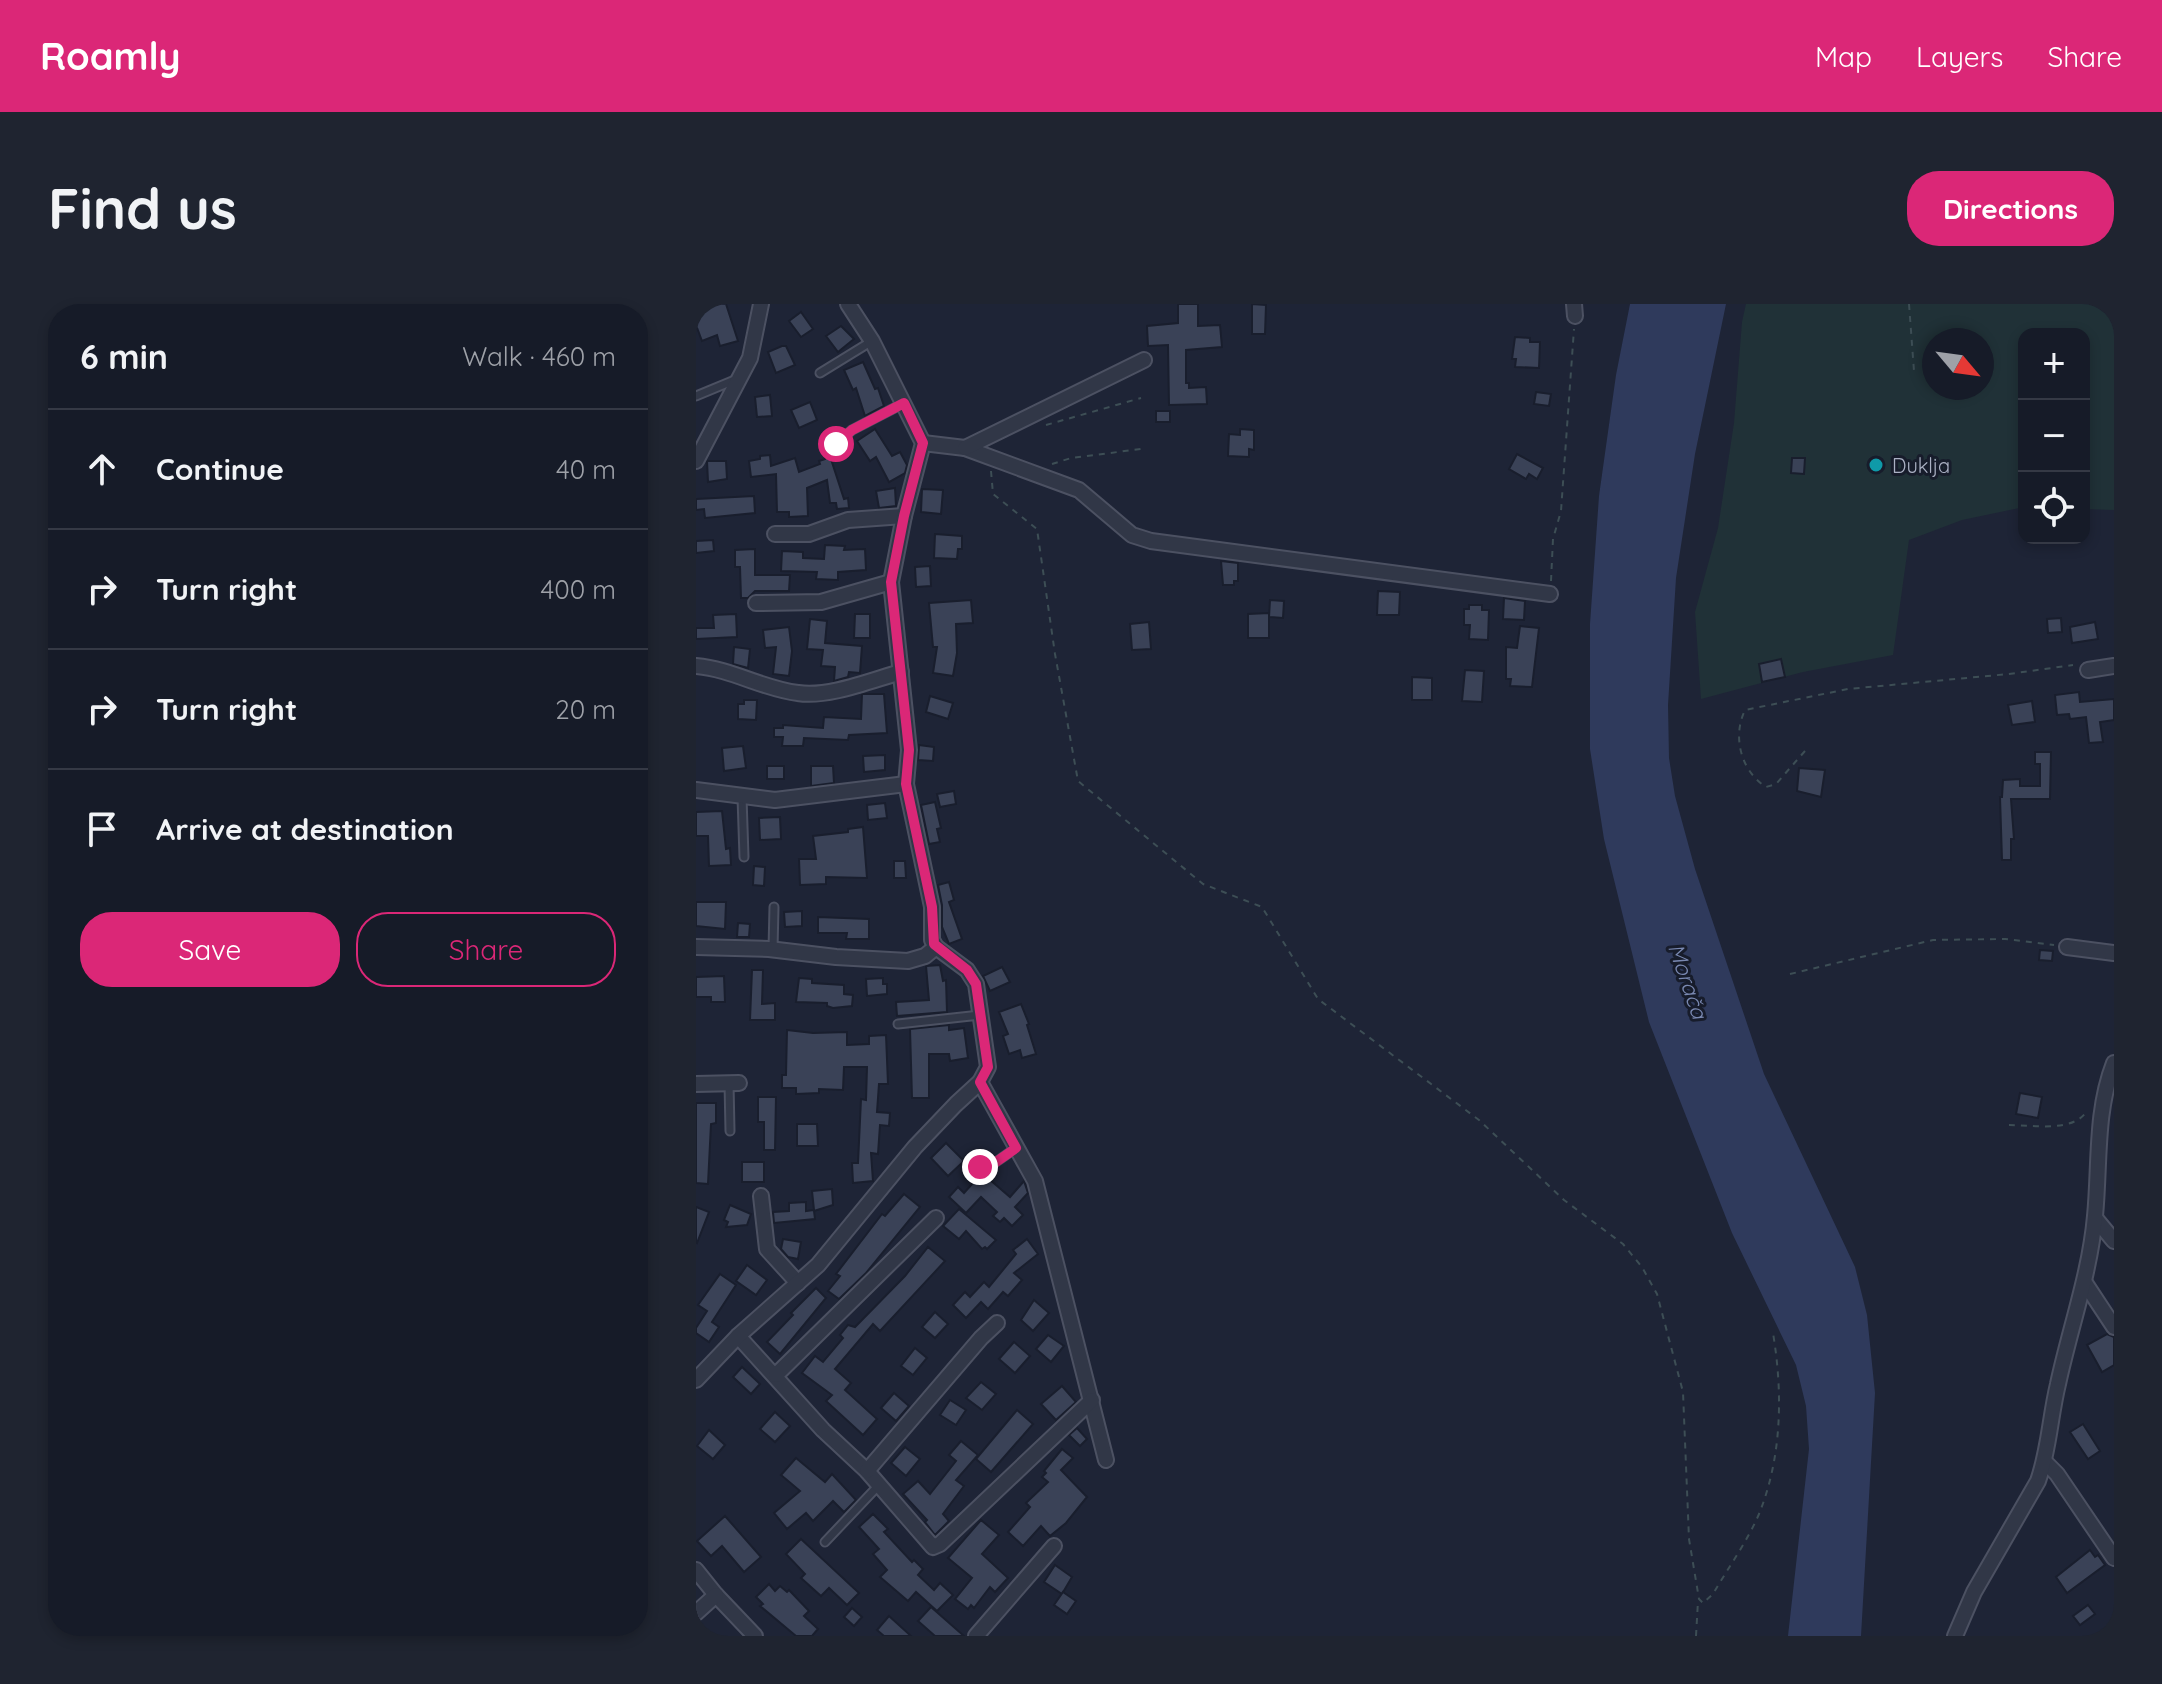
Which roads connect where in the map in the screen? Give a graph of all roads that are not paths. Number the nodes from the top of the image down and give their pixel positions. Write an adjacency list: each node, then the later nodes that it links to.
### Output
1 (761, 304): 6 (street)
2 (848, 304): 3 (street)
3 (872, 341): 5 (lane); 8 (street)
4 (1144, 360): 11 (street)
5 (820, 373)
6 (739, 379): 7 (lane); 12 (street)
7 (696, 396)
8 (904, 403): 9 (street); 10 (lane)
9 (923, 443): 11 (street); 13 (street)
10 (836, 444)
11 (965, 448): 16 (street)
12 (696, 461)
13 (904, 516): 14 (street); 15 (street)
14 (775, 534)
15 (891, 582): 17 (street); 21 (street)
16 (1550, 594)
17 (756, 603)
18 (696, 666): 21 (street)
19 (2114, 666): 20 (street)
20 (2085, 667)
21 (901, 672): 22 (street)
22 (906, 784): 24 (street); 28 (street)
23 (696, 790): 24 (street)
24 (742, 797): 25 (lane)
25 (744, 857)
26 (774, 907): 30 (lane)
27 (696, 947): 30 (street)
28 (936, 947): 30 (street); 32 (street)
29 (2067, 947): 31 (street)
30 (773, 949)
31 (2114, 953)
32 (982, 1015): 33 (lane); 35 (street)
33 (898, 1024)
34 (2114, 1063): 43 (street)
35 (980, 1082): 39 (street); 45 (street)
36 (734, 1083): 37 (street); 38 (lane)
37 (696, 1084)
38 (730, 1131)
39 (1016, 1148): 40 (lane); 52 (street)
40 (980, 1167)
41 (761, 1196): 45 (street)
42 (936, 1218): 50 (street)
43 (2095, 1218): 44 (street); 46 (street)
44 (2114, 1241)
45 (798, 1283): 49 (street)
46 (2085, 1283): 48 (street); 54 (street)
47 (997, 1323): 55 (street)
48 (2114, 1327)
49 (738, 1336): 50 (street); 51 (street)
50 (776, 1375): 55 (street)
51 (696, 1380)
52 (1092, 1400): 53 (street); 56 (street)
53 (1106, 1460)
54 (2045, 1462): 59 (street); 65 (street)
55 (867, 1471): 56 (street)
56 (879, 1485): 57 (lane)
57 (825, 1542)
58 (1054, 1546): 64 (street)
59 (2114, 1558)
60 (696, 1570): 61 (street)
61 (716, 1595): 62 (street); 63 (street)
62 (696, 1613)
63 (755, 1636)
64 (976, 1636)
65 (1955, 1636)

